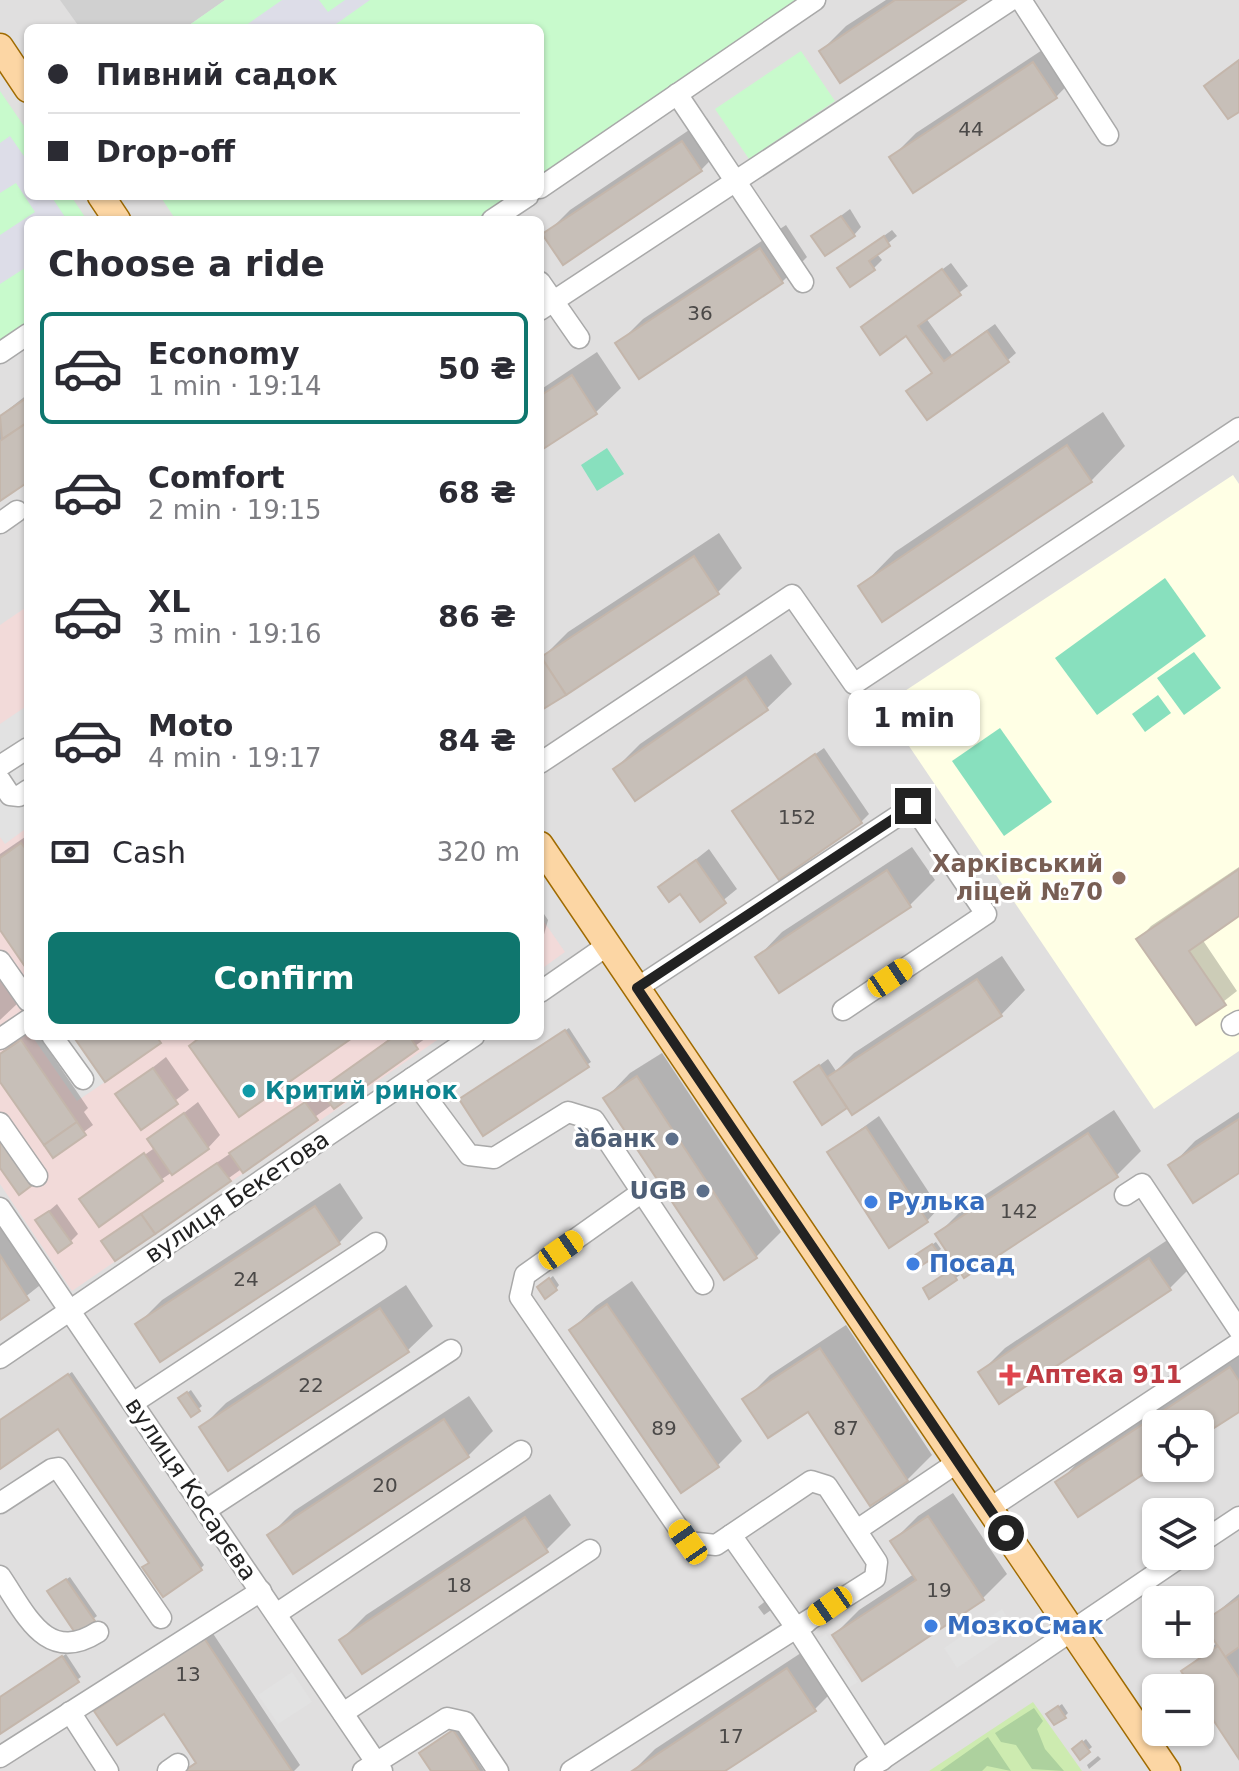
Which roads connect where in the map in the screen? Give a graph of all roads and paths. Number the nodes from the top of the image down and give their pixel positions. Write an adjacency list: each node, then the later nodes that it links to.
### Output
1 (815, 0): 6 (street)
2 (1011, 0): 8 (street)
3 (1021, 0): 7 (street)
4 (3, 58): 5 (main road)
5 (24, 84)
6 (677, 94): 8 (street); 9 (street)
7 (1108, 135)
8 (736, 180): 12 (street); 13 (street)
9 (544, 185)
10 (522, 200): 11 (street)
11 (500, 216)
12 (803, 282)
13 (547, 306): 15 (street)
14 (24, 337): 16 (street)
15 (579, 338)
16 (0, 353)
17 (1239, 428): 19 (street)
18 (24, 751): 20 (street)
19 (544, 760)
20 (0, 766)
21 (0, 780): 22 (street)
22 (24, 793)
23 (544, 851): 24 (main road)
24 (608, 945): 26 (main road); 27 (street)
25 (0, 961): 28 (street)
26 (637, 988): 29 (street); 50 (main road)
27 (544, 989)
28 (24, 995)
29 (843, 1010)
30 (24, 1023): 31 (street)
31 (0, 1039)
32 (55, 1040): 35 (street)
33 (468, 1040): 34 (street, вулиця Бекетова)
34 (412, 1078): 38 (street); 43 (street, вулиця Бекетова)
35 (83, 1079)
36 (0, 1123): 37 (street)
37 (37, 1176)
38 (642, 1192): 42 (street); 57 (street)
39 (1125, 1195): 44 (street)
40 (0, 1208): 43 (street, вулиця Косарєва)
41 (376, 1243): 48 (street)
42 (703, 1284)
43 (70, 1310): 47 (street, вулиця Бекетова); 48 (street, вулиця Косарєва)
44 (1239, 1330)
45 (1239, 1343): 52 (street)
46 (451, 1350): 53 (street)
47 (0, 1358)
48 (133, 1403): 53 (street, вулиця Косарєва)
49 (521, 1451): 62 (street)
50 (958, 1462): 52 (main road); 55 (street)
51 (0, 1503): 63 (street)
52 (990, 1508): 65 (main road)
53 (206, 1510): 61 (street, вулиця Косарєва)
54 (1239, 1517): 56 (street)
55 (857, 1530): 57 (street); 64 (street)
56 (1214, 1534)
57 (731, 1535): 64 (street)
58 (590, 1550): 68 (street)
59 (1161, 1570): 65 (street)
60 (0, 1576): 66 (street)
61 (261, 1591): 62 (street, вулиця Косарєва); 67 (street)
62 (276, 1614): 68 (street, вулиця Косарєва)
63 (161, 1618)
64 (797, 1629): 70 (street); 71 (street)
65 (1072, 1631): 70 (street); 75 (main road)
66 (98, 1632)
67 (70, 1712): 69 (street); 73 (street)
68 (343, 1713): 72 (street, вулиця Косарєва)
69 (0, 1757)
70 (874, 1765)
71 (586, 1767)
72 (374, 1768): 74 (street)
73 (108, 1771)
74 (498, 1771)
75 (1167, 1771)

